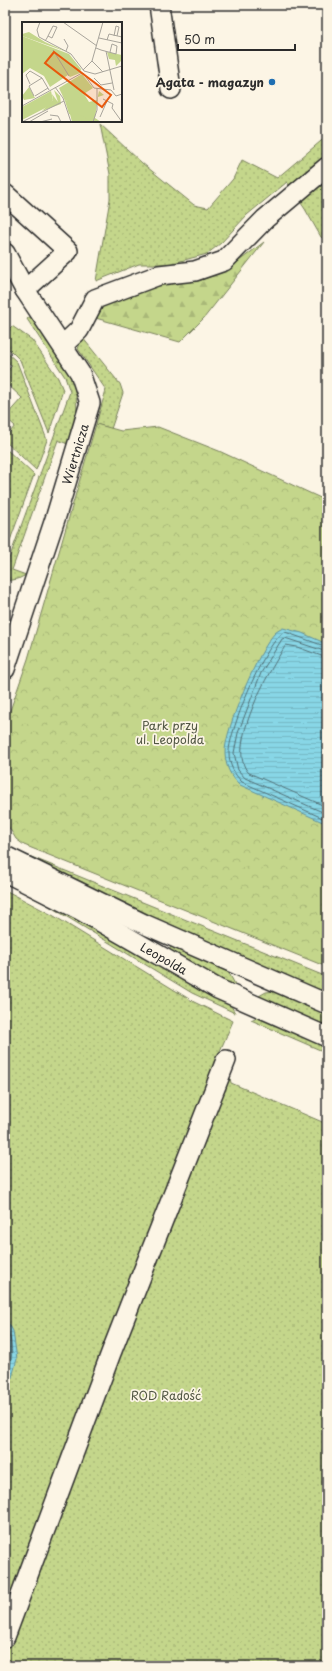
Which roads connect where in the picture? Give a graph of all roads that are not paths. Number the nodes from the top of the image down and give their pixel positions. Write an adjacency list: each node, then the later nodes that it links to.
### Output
1 (159, 5): 2 (street)
2 (171, 89)
3 (327, 167): 7 (street)
4 (5, 194): 6 (street)
5 (5, 253): 6 (street, Wiertnicza)
6 (25, 290): 7 (street, Wiertnicza)
7 (62, 345): 8 (street, Wiertnicza)
8 (5, 669)
9 (5, 856): 11 (street, Leopolda)
10 (5, 872): 12 (street, Leopolda)
11 (259, 975): 12 (street); 13 (street, Leopolda)
12 (248, 1002): 14 (street, Leopolda)
13 (327, 1004)
14 (327, 1037)
15 (226, 1060): 16 (street)
16 (5, 1637)

